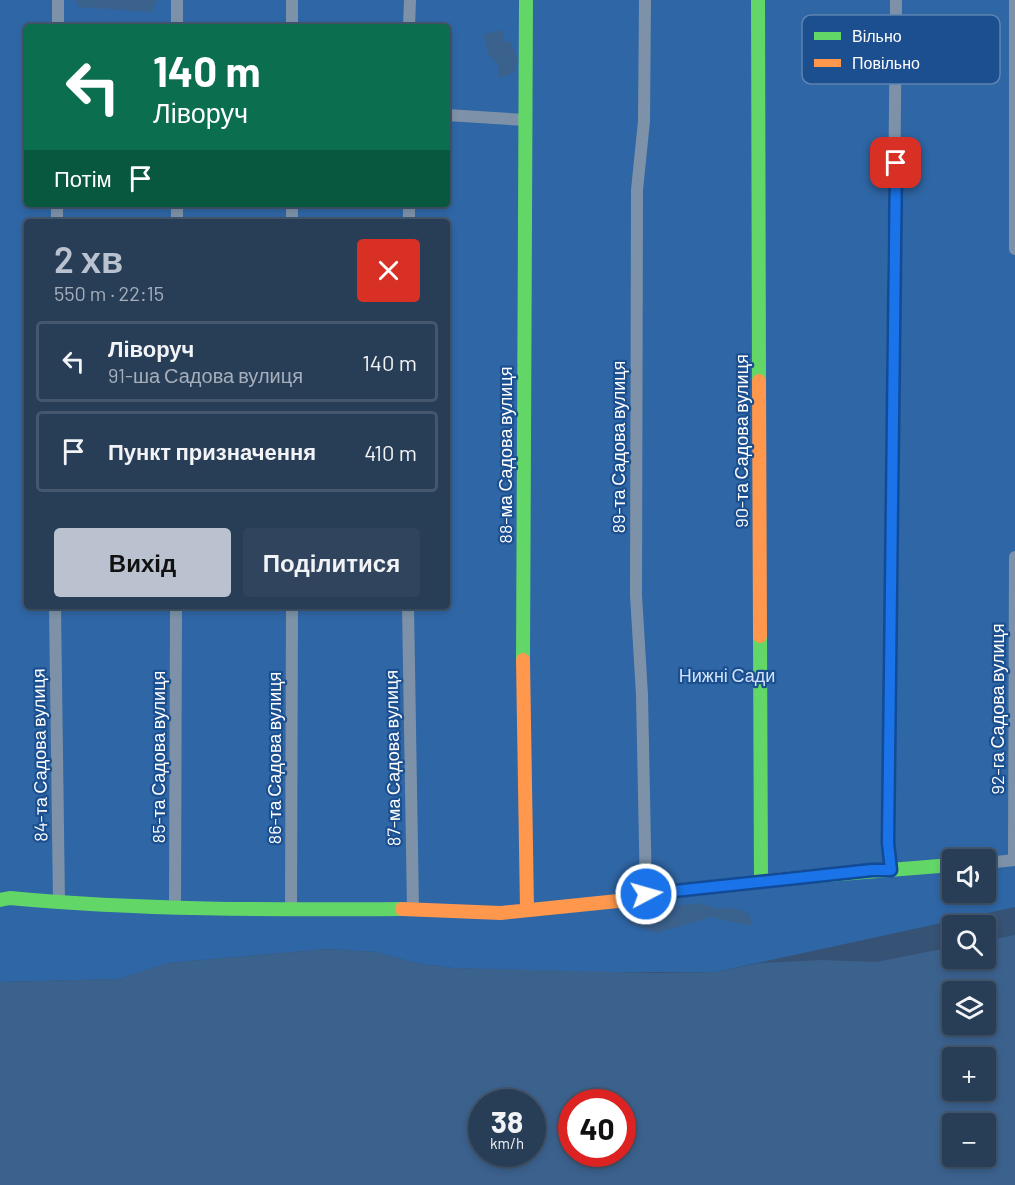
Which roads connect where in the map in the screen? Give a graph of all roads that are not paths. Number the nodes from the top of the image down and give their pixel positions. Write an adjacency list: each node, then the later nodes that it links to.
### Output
1 (58, 0): 11 (street)
2 (177, 0): 12 (street)
3 (292, 0): 13 (street)
4 (410, 0): 14 (street)
5 (526, 0): 17 (street, 88-ма Садова вулиця)
6 (645, 0): 29 (street, 89-та Садова вулиця)
7 (758, 0): 28 (street, 90-та Садова вулиця)
8 (896, 0): 10 (street)
9 (1015, 0): 18 (street)
10 (896, 15)
11 (58, 24)
12 (177, 24)
13 (292, 24)
14 (410, 24)
15 (895, 84): 27 (street)
16 (450, 115): 17 (street)
17 (525, 120): 34 (street, 88-ма Садова вулиця)
18 (1015, 249)
19 (1015, 557): 24 (street, 92-га Садова вулиця)
20 (55, 609): 31 (street, 84-та Садова вулиця)
21 (176, 609): 32 (street, 85-та Садова вулиця)
22 (292, 609): 35 (street, 86-та Садова вулиця)
23 (408, 609): 33 (street, 87-ма Садова вулиця)
24 (1015, 860): 25 (street)
25 (996, 862)
26 (942, 866): 27 (street)
27 (891, 870): 28 (street)
28 (761, 881): 29 (street)
29 (646, 894): 34 (street)
30 (0, 900): 31 (street)
31 (59, 903): 32 (street)
32 (175, 908): 35 (street)
33 (413, 909): 34 (street); 35 (street)
34 (527, 909)
35 (291, 910)

